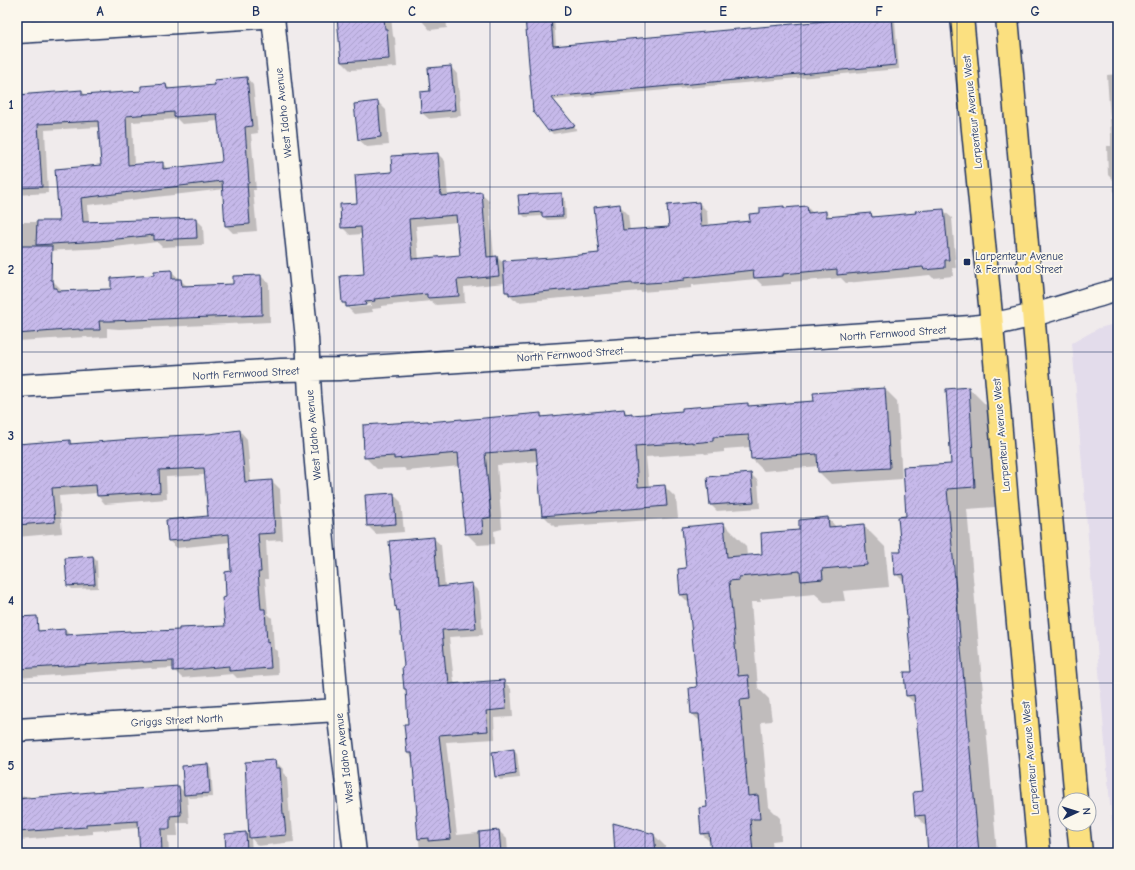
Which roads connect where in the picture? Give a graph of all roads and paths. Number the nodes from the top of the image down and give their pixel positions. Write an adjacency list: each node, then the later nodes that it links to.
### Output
1 (262, 17): 5 (street)
2 (273, 17): 9 (street, West Idaho Avenue)
3 (962, 17): 8 (main road, Larpenteur Avenue West)
4 (1007, 17): 7 (main road)
5 (17, 32)
6 (1118, 290): 7 (street, North Fernwood Street)
7 (1033, 315): 8 (street, North Fernwood Street); 13 (main road)
8 (992, 325): 9 (street, North Fernwood Street); 16 (main road, Larpenteur Avenue West)
9 (308, 370): 10 (street, North Fernwood Street); 11 (street, West Idaho Avenue)
10 (17, 386)
11 (338, 710): 12 (street, Griggs Street North); 15 (street, West Idaho Avenue)
12 (17, 730)
13 (1075, 792)
14 (1079, 832): 17 (main road)
15 (355, 853)
16 (1039, 853)
17 (1081, 853)

